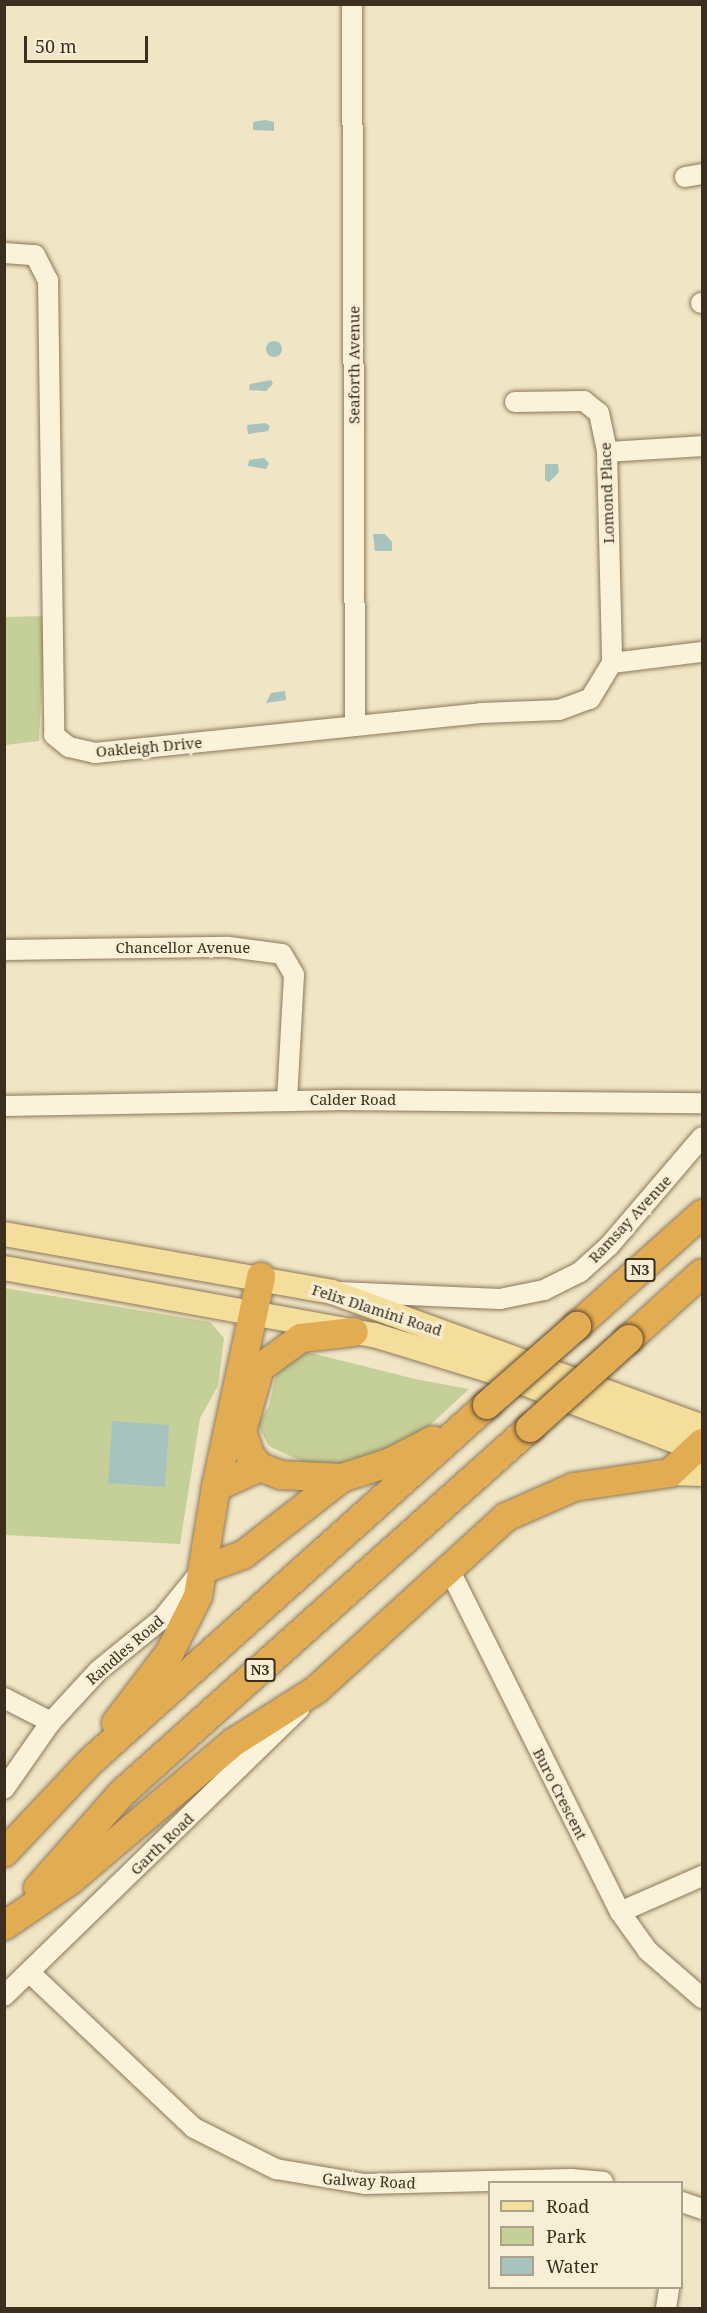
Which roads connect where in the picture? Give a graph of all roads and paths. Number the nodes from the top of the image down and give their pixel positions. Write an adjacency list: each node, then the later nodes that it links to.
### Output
1 (352, 4): 8 (street, Seaforth Avenue)
2 (4, 253): 8 (street, Oakleigh Drive)
3 (515, 402): 5 (street, Lomond Place)
4 (702, 446): 5 (street)
5 (607, 452): 7 (street, Lomond Place)
6 (702, 652): 7 (street)
7 (612, 663): 8 (street, Oakleigh Drive)
8 (355, 726)
9 (4, 950): 10 (street, Chancellor Avenue)
10 (287, 1101): 11 (street, Calder Road); 12 (street, Calder Road)
11 (702, 1103)
12 (4, 1106)
13 (702, 1137): 19 (street, Ramsay Avenue)
14 (702, 1214): 23 (highway, N3, bridge)
15 (4, 1234): 18 (main road, Felix Dlamini Road)
16 (4, 1268): 20 (main road, Felix Dlamini Road)
17 (702, 1273): 38 (highway, N3, bridge)
18 (271, 1279): 19 (main road, Felix Dlamini Road); 20 (highway)
19 (332, 1292): 24 (main road, Felix Dlamini Road)
20 (262, 1317): 21 (main road, Felix Dlamini Road); 22 (highway); 27 (highway)
21 (354, 1332): 22 (highway); 24 (main road, Felix Dlamini Road)
22 (260, 1368): 25 (highway)
23 (480, 1412): 26 (highway); 33 (highway, N3)
24 (701, 1449): 29 (highway)
25 (260, 1467): 26 (highway); 27 (highway)
26 (342, 1478): 28 (highway)
27 (216, 1487): 28 (highway)
28 (204, 1569): 32 (street, Randles Road); 33 (highway)
29 (448, 1569): 30 (highway); 37 (street, Buro Crescent)
30 (316, 1690): 38 (highway); 39 (street, Garth Road)
31 (4, 1698): 32 (street)
32 (51, 1722): 34 (street, Randles Road)
33 (90, 1762): 35 (highway, N3)
34 (4, 1790)
35 (4, 1853)
36 (702, 1876): 37 (street)
37 (620, 1912): 41 (street, Buro Crescent)
38 (4, 1926)
39 (29, 1972): 40 (street, Garth Road); 42 (street, Galway Road)
40 (4, 1996)
41 (702, 1998)
42 (488, 2181)
43 (489, 2181): 44 (street, Galway Road)
44 (592, 2181)
45 (669, 2289): 46 (street)
46 (666, 2308)

